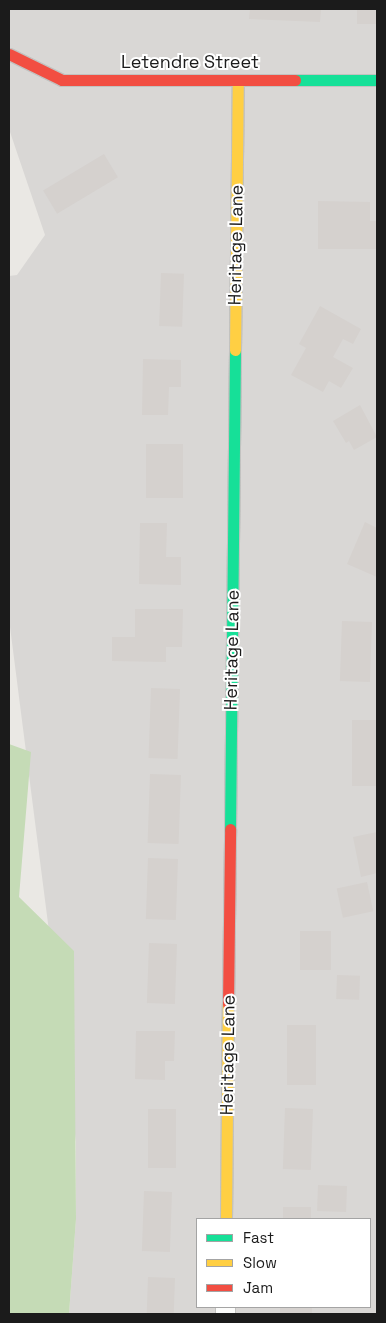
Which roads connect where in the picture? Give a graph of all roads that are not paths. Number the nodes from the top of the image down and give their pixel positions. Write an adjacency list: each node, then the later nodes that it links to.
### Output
1 (9, 54): 2 (street, Letendre Street)
2 (238, 80): 3 (street, Letendre Street); 4 (street, Heritage Lane)
3 (377, 80)
4 (226, 1218)

